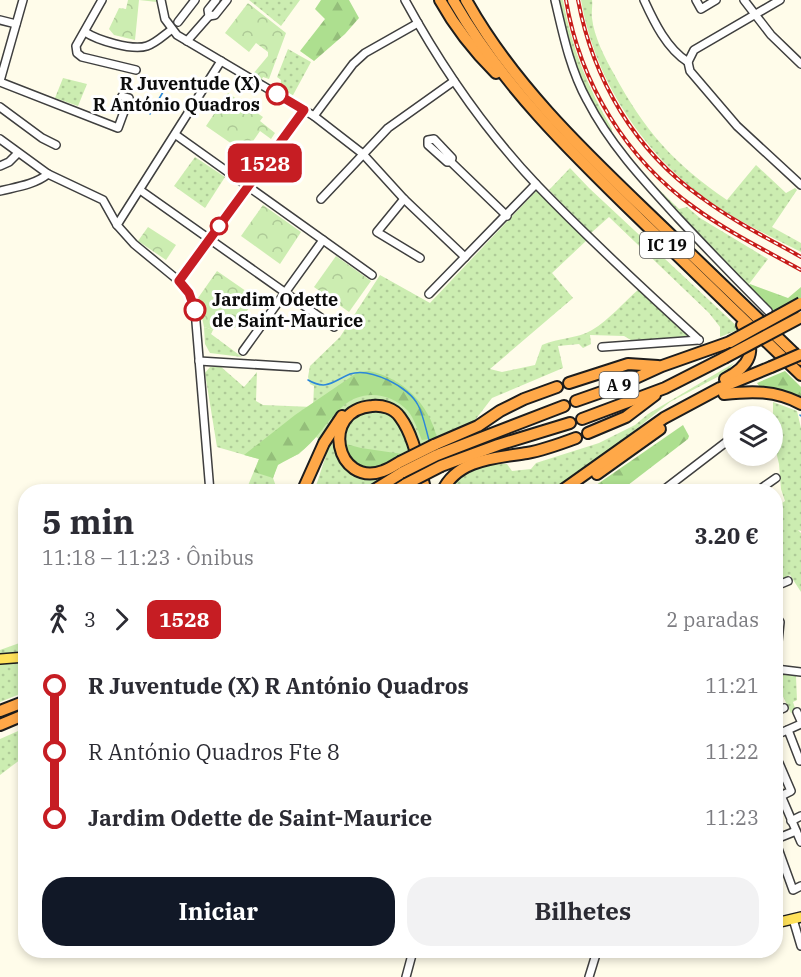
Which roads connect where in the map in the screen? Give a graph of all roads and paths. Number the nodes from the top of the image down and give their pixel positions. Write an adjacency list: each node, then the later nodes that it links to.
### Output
1 (23, 0): 22 (street)
2 (102, 0): 24 (street)
3 (161, 0): 23 (street)
4 (195, 0): 20 (street)
5 (216, 0): 18 (street)
6 (227, 0): 18 (street)
7 (405, 0): 21 (street)
8 (440, 0): 34 (highway)
9 (453, 0): 34 (highway, IC 19)
10 (468, 0): 72 (highway, IC 19)
11 (555, 0): 65 (street)
12 (644, 0): 27 (street)
13 (696, 0): 14 (street)
14 (716, 0)
15 (744, 0): 17 (street)
16 (780, 0): 17 (street)
17 (756, 14): 27 (street); 28 (street)
18 (209, 16): 25 (street)
19 (0, 20): 22 (street)
20 (178, 22)
21 (418, 23): 32 (street); 37 (street)
22 (16, 24): 30 (street)
23 (171, 30): 24 (street); 25 (street)
24 (85, 32): 29 (street)
25 (187, 41): 26 (street)
26 (221, 61): 36 (street); 38 (street)
27 (688, 62): 47 (street)
28 (801, 64)
29 (136, 70)
30 (1, 72): 31 (street)
31 (0, 81): 33 (street)
32 (454, 81): 42 (street); 46 (street)
33 (122, 96)
34 (525, 101): 63 (highway, IC 19)
35 (0, 107): 40 (street)
36 (304, 110): 37 (street); 48 (street)
37 (314, 116): 42 (street)
38 (176, 135): 48 (street); 49 (street)
39 (0, 139): 41 (street)
40 (56, 145)
41 (18, 153): 44 (street); 45 (street)
42 (363, 154): 51 (street); 52 (street)
43 (451, 162): 53 (street)
44 (0, 166)
45 (48, 174): 50 (street); 54 (street)
46 (536, 184): 53 (street); 68 (street)
47 (801, 185)
48 (248, 186): 55 (street); 56 (street)
49 (140, 190): 54 (street); 55 (street)
50 (0, 191)
51 (321, 199)
52 (404, 199): 57 (street); 58 (street)
53 (507, 216): 58 (street)
54 (117, 225): 60 (street)
55 (209, 239): 60 (street); 61 (street)
56 (323, 240): 59 (street); 61 (street)
57 (420, 258)
58 (465, 258): 62 (street)
59 (372, 276)
60 (179, 281): 73 (street)
61 (284, 292): 67 (street); 69 (street)
62 (429, 294)
63 (727, 303): 77 (highway, IC 19); 87 (highway)
64 (801, 303): 70 (highway, A 9, bridge)
65 (768, 312)
66 (801, 317): 70 (highway, A 9, bridge)
67 (334, 327)
68 (602, 346)
69 (243, 351)
70 (722, 352): 74 (highway, A 9); 80 (highway, A 9)
71 (801, 354): 76 (highway, bridge)
72 (801, 360): 76 (highway, bridge)
73 (200, 361): 75 (street); 94 (street)
74 (662, 366): 78 (highway); 82 (highway, A 9)
75 (297, 367)
76 (771, 369): 81 (highway); 87 (highway)
77 (801, 375)
78 (569, 383)
79 (557, 387): 91 (highway)
80 (665, 388): 85 (highway, A 9); 88 (highway)
81 (724, 394): 83 (highway); 102 (highway)
82 (576, 401)
83 (801, 404)
84 (564, 406): 91 (highway)
85 (582, 419)
86 (570, 423): 97 (highway, bridge)
87 (642, 432): 101 (highway)
88 (588, 433)
89 (576, 438): 100 (highway)
90 (723, 445): 103 (street)
91 (435, 450): 92 (highway, bridge)
92 (401, 467): 96 (highway); 98 (highway)
93 (776, 478): 104 (street)
94 (209, 484)
95 (306, 484): 99 (highway)
96 (381, 484)
97 (406, 484)
98 (424, 484)
99 (429, 484)
100 (446, 484)
101 (571, 484)
102 (583, 484)
103 (672, 484)
104 (767, 484)
105 (788, 581): 106 (street)
106 (783, 583)
107 (18, 658): 108 (main road)
108 (0, 659)
109 (783, 670): 110 (street)
110 (801, 672)
111 (18, 703): 112 (highway)
112 (0, 711)
113 (797, 712): 115 (street)
114 (18, 717): 116 (highway)
115 (801, 723): 117 (street)
116 (0, 725)
117 (788, 730): 118 (street); 119 (street)
118 (783, 732)
119 (800, 761)
120 (783, 772): 121 (street)
121 (783, 795)
122 (783, 801): 124 (street)
123 (801, 816): 124 (street)
124 (791, 820): 125 (street)
125 (796, 831): 126 (street); 127 (street)
126 (783, 838)
127 (801, 842)
128 (783, 861): 129 (street)
129 (801, 886)
130 (797, 918): 131 (street)
131 (801, 946)
132 (411, 958): 134 (street)
133 (595, 958): 135 (street)
134 (406, 977)
135 (589, 977)

